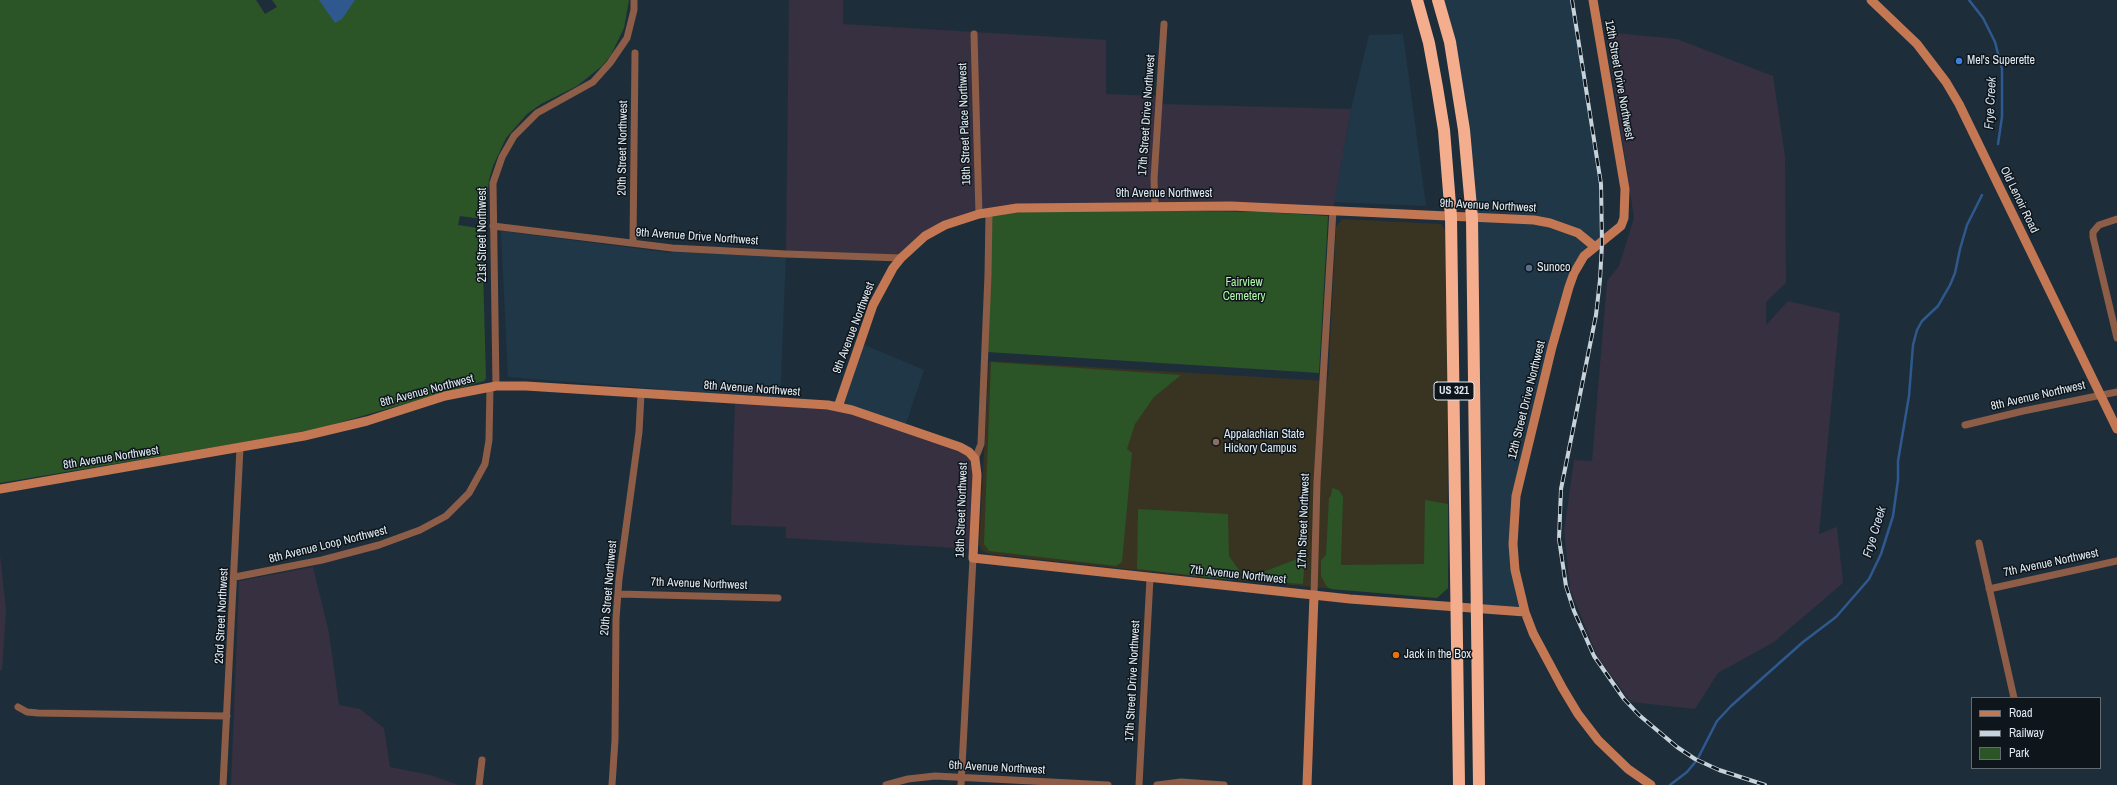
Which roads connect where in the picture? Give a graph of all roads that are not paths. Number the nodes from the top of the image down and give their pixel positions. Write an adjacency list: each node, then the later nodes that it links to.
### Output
1 (634, 0): 16 (street, 21st Street Northwest)
2 (1416, 0): 13 (highway, US 321)
3 (1438, 0): 14 (highway, US 321)
4 (1593, 0): 18 (street, 12th Street Drive Northwest)
5 (1871, 0): 24 (street, Old Lenoir Road)
6 (1164, 24): 9 (street, 17th Street Drive Northwest)
7 (974, 34): 12 (street, 18th Street Place Northwest)
8 (635, 53): 17 (street, 20th Street Northwest)
9 (1155, 206): 10 (street, 9th Avenue Northwest); 11 (street, 9th Avenue Northwest)
10 (1333, 210): 13 (street, 9th Avenue Northwest); 38 (street, 17th Street Northwest)
11 (989, 212): 12 (street, 9th Avenue Northwest); 29 (street, 18th Street Northwest)
12 (979, 214): 19 (street, 9th Avenue Northwest)
13 (1451, 217): 14 (street, 9th Avenue Northwest); 40 (highway, US 321)
14 (1472, 218): 18 (street, 9th Avenue Northwest); 41 (highway, US 321)
15 (2117, 219): 20 (street)
16 (493, 226): 17 (street, 9th Avenue Drive Northwest); 21 (street, 21st Street Northwest)
17 (632, 243): 19 (street, 9th Avenue Drive Northwest)
18 (1595, 247): 42 (street, 12th Street Drive Northwest)
19 (901, 258): 25 (street, 9th Avenue Northwest)
20 (2117, 338)
21 (493, 387): 23 (street, 8th Avenue Northwest); 28 (street, 8th Avenue Northwest); 34 (street, 8th Avenue Loop Northwest)
22 (2117, 392): 24 (street, 8th Avenue Northwest)
23 (641, 394): 25 (street, 8th Avenue Northwest); 37 (street, 20th Street Northwest)
24 (2101, 395): 26 (street, 8th Avenue Northwest); 27 (street, Old Lenoir Road)
25 (838, 407): 29 (street, 8th Avenue Northwest)
26 (1965, 425)
27 (2117, 429)
28 (240, 448): 30 (street, 8th Avenue Northwest); 34 (street, 23rd Street Northwest)
29 (975, 459): 32 (street, 18th Street Northwest)
30 (0, 489)
31 (1979, 543): 36 (street)
32 (973, 558): 35 (street, 7th Avenue Northwest); 47 (street, 18th Street Northwest)
33 (2117, 561): 36 (street, 7th Avenue Northwest)
34 (235, 577): 45 (street, 23rd Street Northwest)
35 (1150, 578): 38 (street, 7th Avenue Northwest); 54 (street, 17th Street Drive Northwest)
36 (1990, 589): 43 (street)
37 (618, 594): 39 (street, 7th Avenue Northwest); 50 (street, 20th Street Northwest)
38 (1314, 595): 40 (street, 7th Avenue Northwest); 57 (street, 17th Street Northwest)
39 (778, 598)
40 (1457, 608): 41 (street, 7th Avenue Northwest); 58 (highway, US 321)
41 (1478, 609): 42 (street, 7th Avenue Northwest); 59 (highway, US 321)
42 (1524, 612): 60 (street, 12th Street Drive Northwest)
43 (2014, 697)
44 (18, 707): 45 (street)
45 (228, 716): 48 (street, 23rd Street Northwest)
46 (482, 760): 49 (street)
47 (962, 777): 51 (street, 6th Avenue Northwest); 52 (street, 18th Street Northwest); 53 (street, 6th Avenue Northwest)
48 (223, 785)
49 (479, 785)
50 (612, 785)
51 (886, 785)
52 (961, 785)
53 (1108, 785)
54 (1140, 785)
55 (1157, 785): 56 (street)
56 (1224, 785)
57 (1307, 785)
58 (1459, 785)
59 (1479, 785)
60 (1651, 785)

